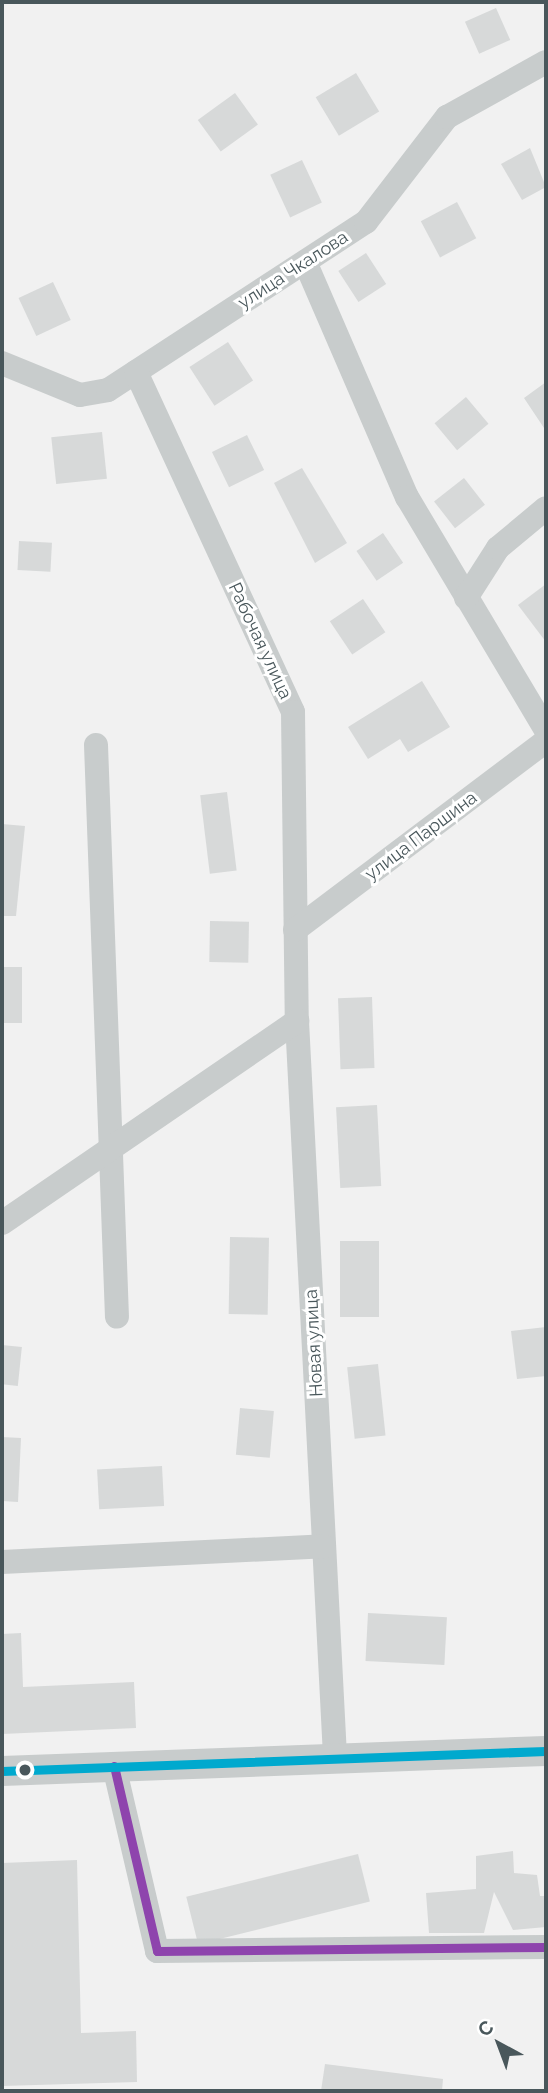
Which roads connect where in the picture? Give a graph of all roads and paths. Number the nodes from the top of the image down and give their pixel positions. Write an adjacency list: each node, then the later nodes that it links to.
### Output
1 (546, 62): 2 (street, улица Чкалова)
2 (306, 264): 4 (street, улица Чкалова); 6 (street)
3 (2, 363): 4 (street, улица Чкалова)
4 (136, 372): 10 (street, Рабочая улица)
5 (546, 508): 6 (street)
6 (466, 598): 7 (street)
7 (546, 730)
8 (546, 741): 10 (street, улица Паршина)
9 (96, 745): 12 (street)
10 (295, 930): 11 (street, Новая улица)
11 (297, 1021): 12 (street); 15 (street, Новая улица)
12 (111, 1150): 13 (street); 14 (street)
13 (2, 1223)
14 (117, 1317)
15 (324, 1546): 16 (street); 18 (street, Новая улица)
16 (2, 1562)
17 (546, 1751): 18 (street)
18 (335, 1756): 19 (street)
19 (114, 1766): 20 (street); 21 (street)
20 (2, 1771)
21 (546, 1947)

